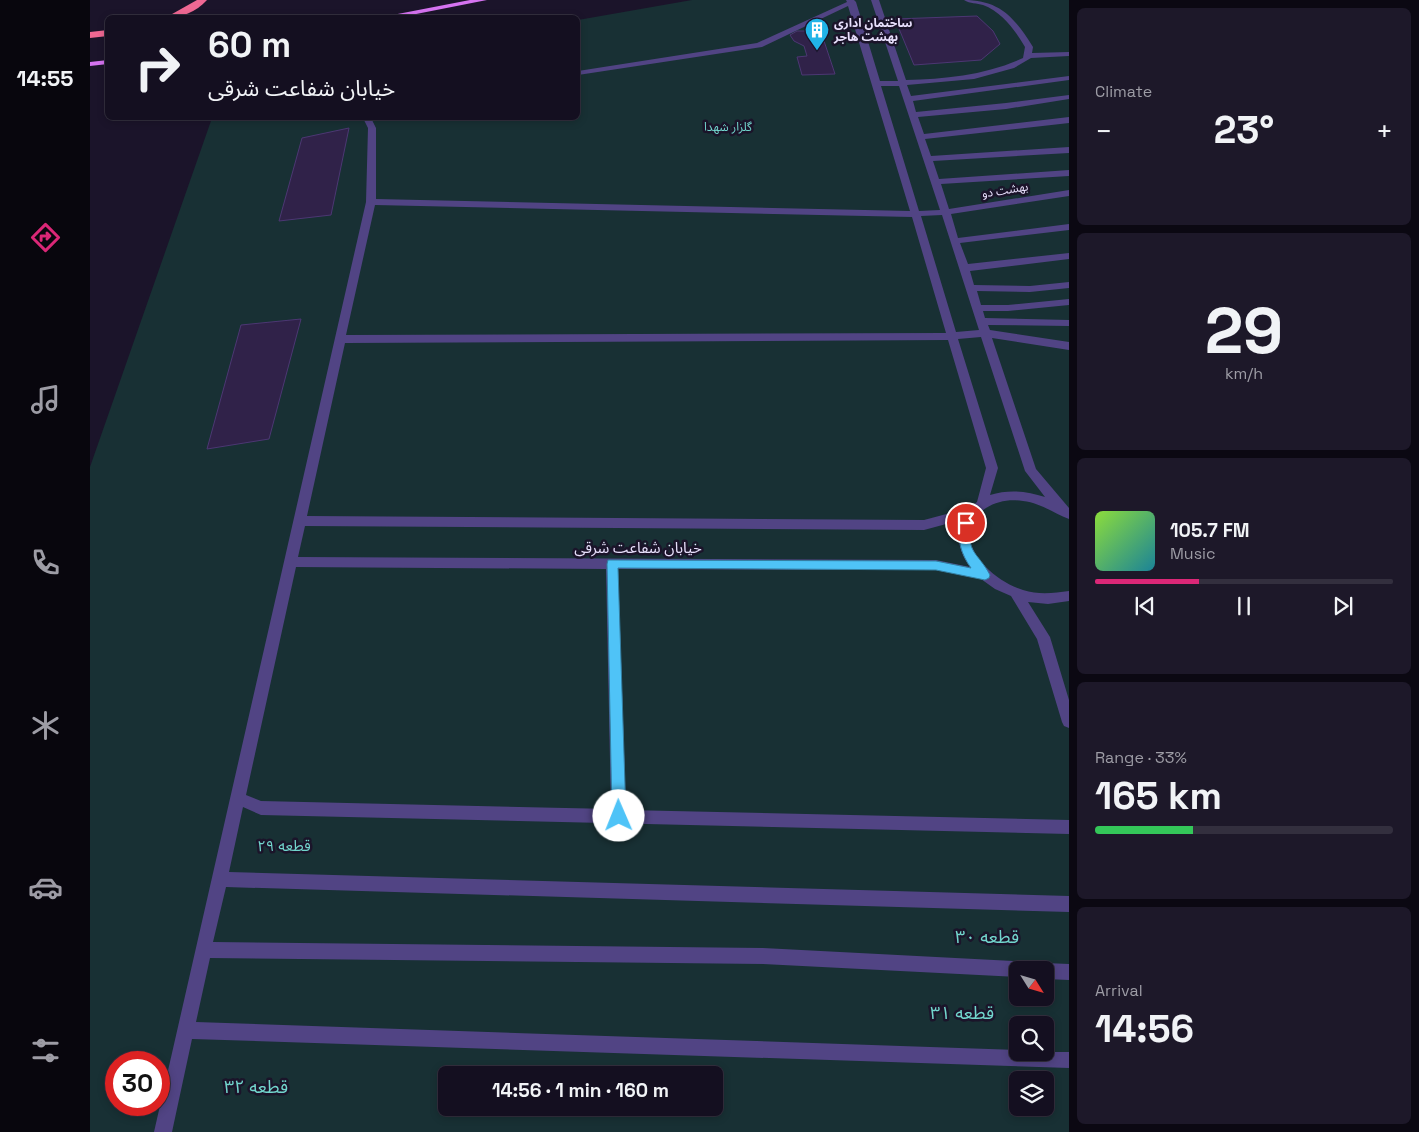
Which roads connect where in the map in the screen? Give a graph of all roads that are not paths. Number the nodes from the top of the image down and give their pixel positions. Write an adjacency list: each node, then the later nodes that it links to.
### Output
1 (203, 0): 6 (highway)
2 (483, 0): 7 (main road)
3 (875, 0): 18 (street)
4 (968, 0): 11 (street)
5 (851, 1): 16 (street); 19 (street)
6 (176, 15)
7 (397, 15)
8 (105, 33): 9 (highway)
9 (90, 35)
10 (1069, 54): 11 (street)
11 (1028, 56): 18 (street)
12 (90, 58): 13 (main road)
13 (105, 60)
14 (105, 61): 15 (main road)
15 (90, 64)
16 (580, 74)
17 (1069, 78): 21 (street)
18 (903, 82): 19 (street); 21 (street)
19 (876, 84): 33 (street)
20 (1069, 97): 22 (street)
21 (908, 99): 22 (street)
22 (913, 115): 25 (street)
23 (368, 120): 31 (street)
24 (1069, 120): 25 (street)
25 (920, 136): 27 (street)
26 (1069, 150): 27 (street)
27 (928, 159): 29 (street)
28 (1069, 173): 29 (street)
29 (936, 182): 32 (street)
30 (1069, 193): 32 (street, بهشت دو)
31 (371, 202): 33 (street, بهشت دو); 46 (street)
32 (945, 212): 33 (street, بهشت دو); 35 (street)
33 (916, 214): 45 (street)
34 (1069, 227): 35 (street)
35 (955, 241): 37 (street)
36 (1069, 256): 37 (street)
37 (964, 268): 39 (street)
38 (1069, 285): 39 (street)
39 (970, 288): 41 (street)
40 (1069, 302): 41 (street)
41 (977, 308): 42 (street)
42 (982, 321): 43 (street); 44 (street)
43 (1069, 323)
44 (986, 333): 45 (street); 47 (street); 49 (street)
45 (953, 336): 46 (street); 48 (street)
46 (341, 339): 50 (street)
47 (1069, 346)
48 (977, 508): 49 (street, خیابان شفاعت شرقی); 50 (street, خیابان شفاعت شرقی); 53 (street)
49 (1064, 510)
50 (300, 521): 51 (street)
51 (290, 562): 52 (street, خیابان شفاعت شرقی); 57 (street)
52 (612, 564): 53 (street, خیابان شفاعت شرقی); 58 (street)
53 (985, 575): 54 (street)
54 (1016, 594): 55 (street); 56 (street)
55 (1069, 596)
56 (1069, 722)
57 (237, 798): 58 (street); 60 (street)
58 (619, 816): 59 (street)
59 (1069, 827)
60 (219, 879): 61 (street); 62 (street)
61 (1069, 904)
62 (204, 950): 63 (street); 66 (street)
63 (1009, 969)
64 (1054, 971): 65 (street)
65 (1069, 972)
66 (186, 1030): 67 (street); 68 (street)
67 (1069, 1060)
68 (163, 1132)

